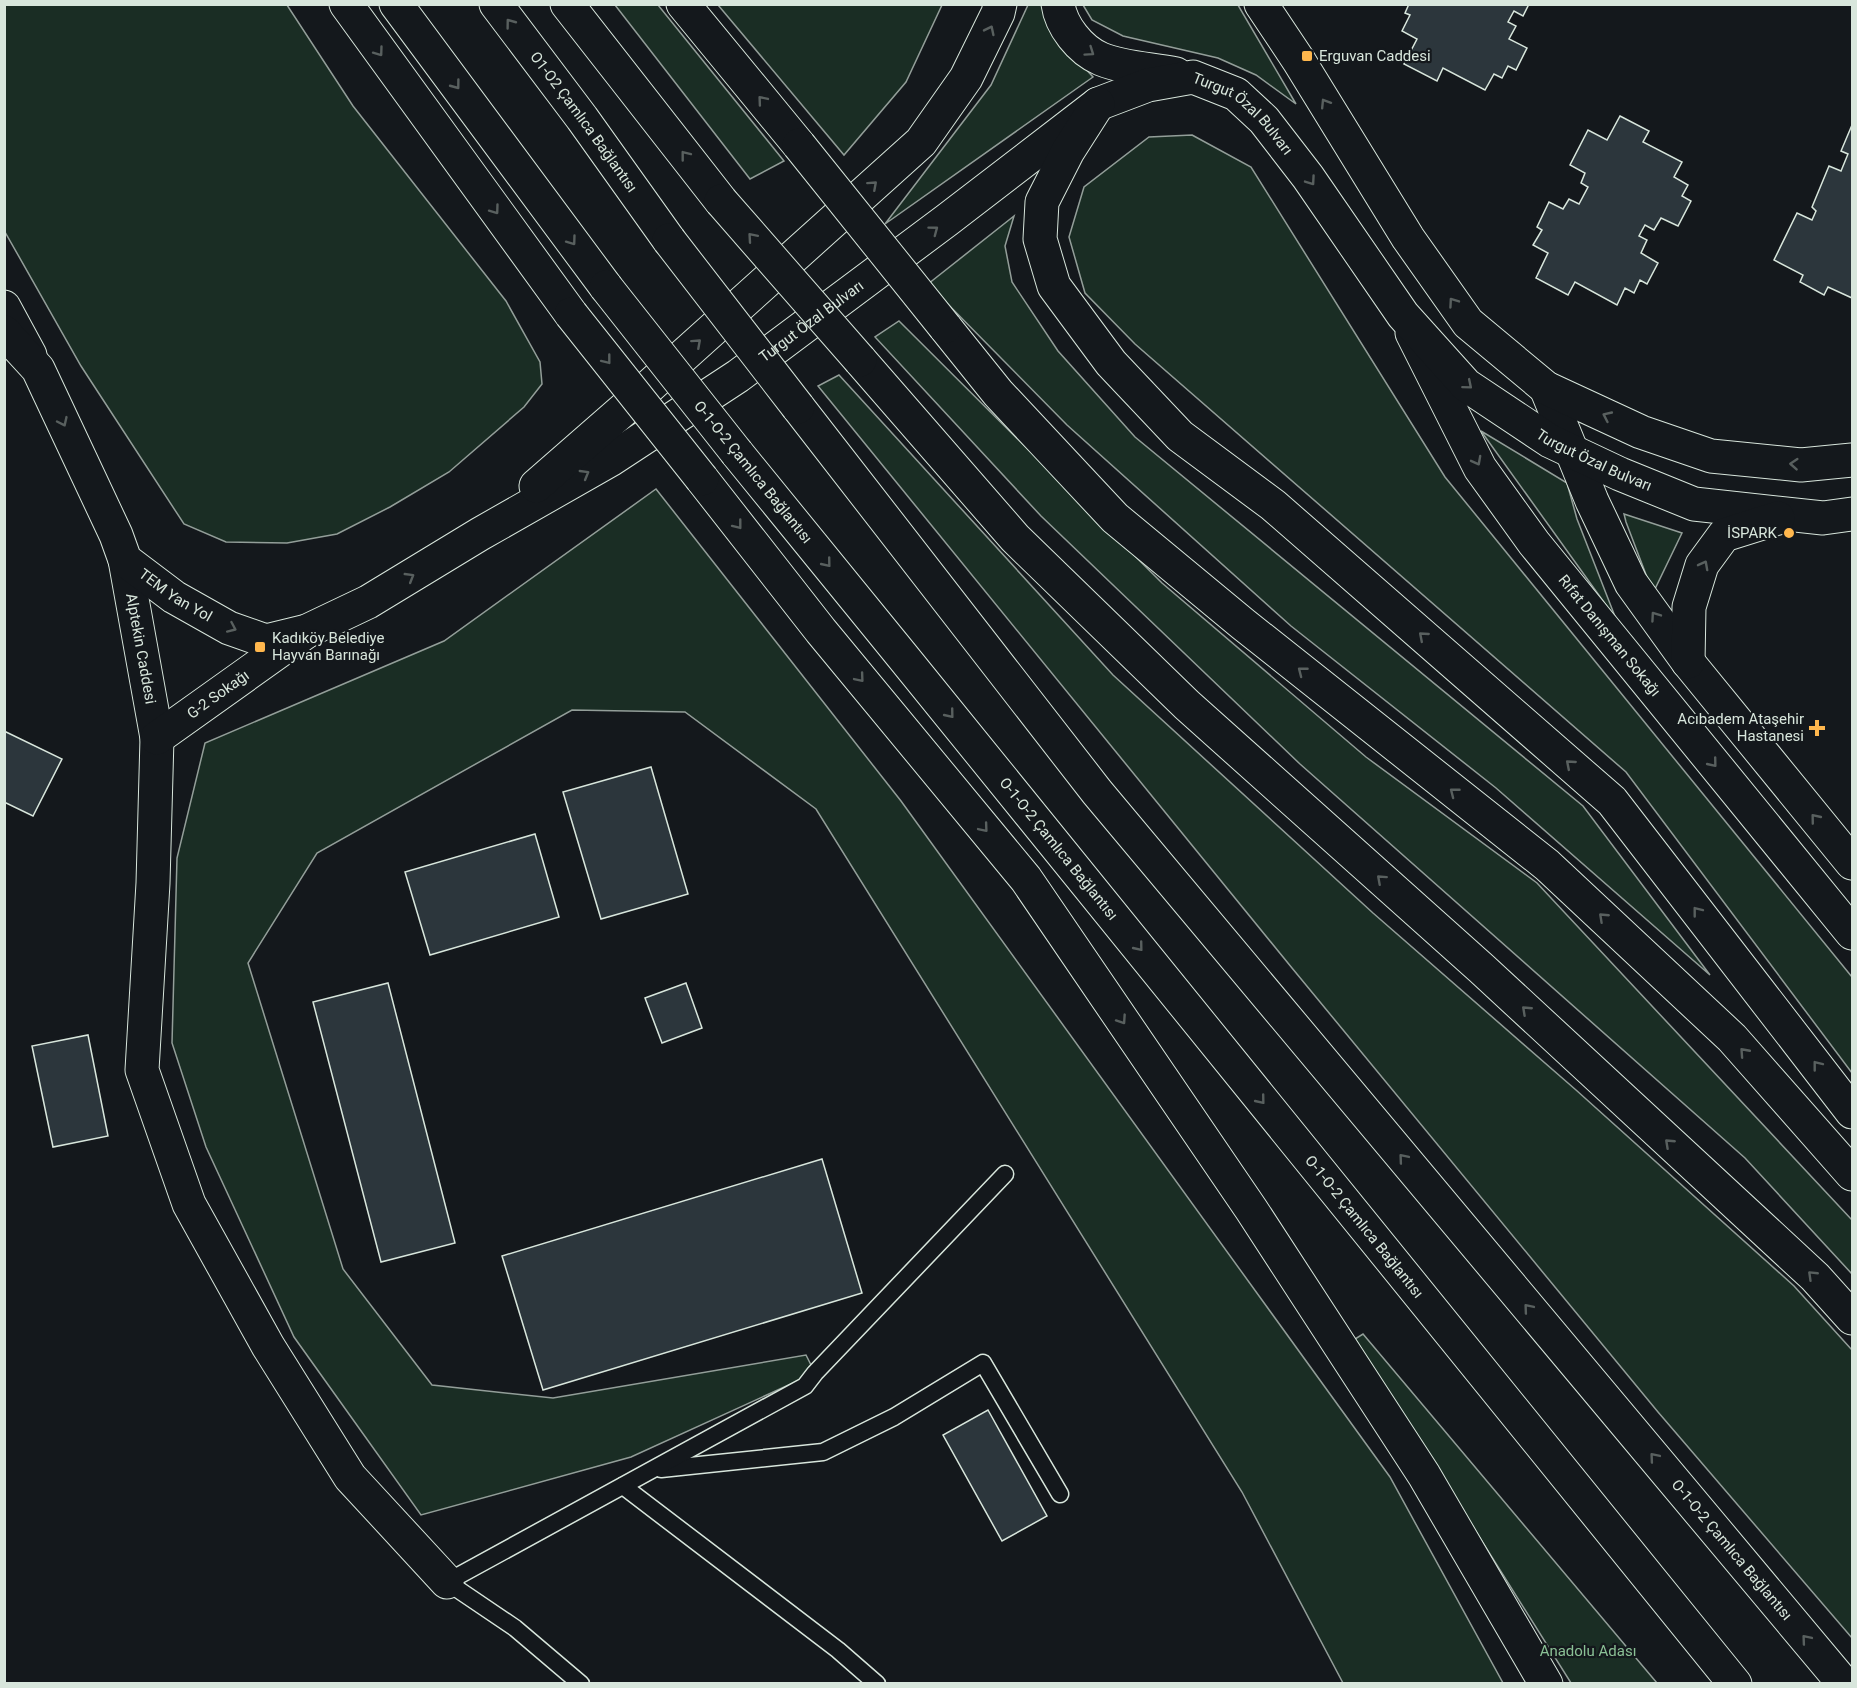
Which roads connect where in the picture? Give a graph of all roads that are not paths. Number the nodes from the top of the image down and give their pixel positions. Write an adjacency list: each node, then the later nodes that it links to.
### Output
1 (346, 4): 38 (main road, one-way to 38, bridge)
2 (396, 4): 39 (main road, O-1-O-2 Çamlıca Bağlantısı, one-way to 39, bridge)
3 (496, 4): 11 (main road, O1-O2 Çamlıca Bağlantısı, one-way to 3)
4 (567, 4): 31 (main road, one-way to 4, bridge)
5 (683, 4): 30 (main road, one-way to 5, bridge)
6 (1000, 4): 21 (main road, one-way to 6)
7 (1058, 4): 9 (main road, one-way to 9)
8 (1262, 4): 16 (main road, one-way to 8)
9 (1193, 77): 10 (main road, Turgut Özal Bulvarı); 13 (main road, Turgut Özal Bulvarı, one-way to 13)
10 (1098, 104): 21 (main road, Turgut Özal Bulvarı, one-way to 10); 28 (main road, one-way to 10)
11 (669, 240): 40 (main road, O-1-O-2 Çamlıca Bağlantısı, one-way to 11, bridge)
12 (4, 307): 15 (main road, TEM Yan Yol)
13 (1403, 315): 17 (main road, Turgut Özal Bulvarı, one-way to 17); 27 (main road, Rıfat Danışman Sokağı, one-way to 27)
14 (4, 332): 15 (main road)
15 (38, 369): 22 (main road, TEM Yan Yol, one-way to 22)
16 (1546, 388): 17 (main road); 18 (main road, one-way to 16)
17 (1571, 451): 19 (main road, Turgut Özal Bulvarı); 24 (main road, one-way to 17)
18 (1852, 460)
19 (1791, 514): 20 (main road, Turgut Özal Bulvarı); 24 (main road, one-way to 19)
20 (1852, 514)
21 (480, 534): 23 (main road, TEM Yan Yol, one-way to 21)
22 (124, 560): 23 (main road, TEM Yan Yol, one-way to 23); 25 (main road, Alptekin Caddesi)
23 (307, 630): 25 (main road, G-2 Sokağı)
24 (1688, 662): 26 (main road, one-way to 24)
25 (157, 738): 35 (main road, Alptekin Caddesi)
26 (1852, 863)
27 (1852, 933)
28 (1852, 1112)
29 (1005, 1174): 32 (lane)
30 (1852, 1174)
31 (1852, 1318)
32 (651, 1470): 33 (lane); 34 (lane)
33 (623, 1486): 35 (lane); 37 (lane)
34 (1060, 1494)
35 (447, 1582): 36 (lane)
36 (580, 1683)
37 (877, 1683)
38 (1546, 1683)
39 (1735, 1683)
40 (1844, 1683)

